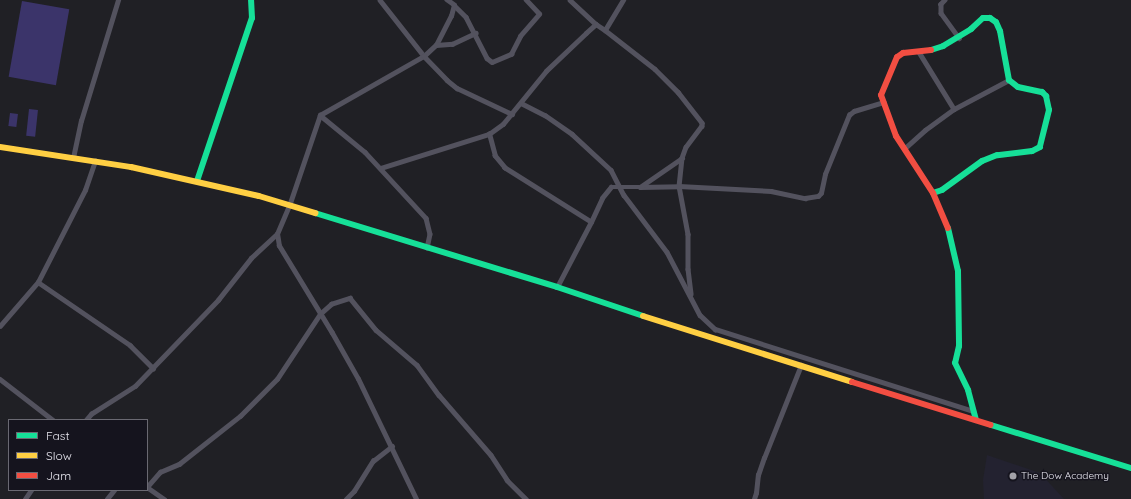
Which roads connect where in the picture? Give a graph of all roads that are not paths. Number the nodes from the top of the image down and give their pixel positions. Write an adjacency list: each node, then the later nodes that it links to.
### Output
1 (118, 0): 26 (street)
2 (251, 0): 30 (main road)
3 (380, 0): 16 (street)
4 (447, 0): 9 (street)
5 (526, 0): 12 (street)
6 (570, 0): 10 (street)
7 (623, 0): 11 (street)
8 (945, 0): 13 (street)
9 (454, 5): 12 (street); 14 (street)
10 (596, 24): 11 (street); 19 (street)
11 (605, 30): 27 (street)
12 (476, 33): 14 (street)
13 (959, 38): 15 (main road); 17 (main road)
14 (436, 45): 16 (street)
15 (919, 52): 18 (main road); 20 (street)
16 (424, 56): 21 (street); 22 (street)
17 (1009, 80): 20 (street); 34 (main road)
18 (884, 102): 25 (main road); 32 (street)
19 (521, 103): 21 (street); 31 (street)
20 (954, 109): 25 (street)
21 (512, 114): 23 (street)
22 (320, 115): 29 (street); 35 (street)
23 (489, 134): 29 (street); 36 (street)
24 (0, 147): 26 (main road)
25 (904, 149): 34 (main road)
26 (73, 158): 28 (main road)
27 (682, 158): 32 (street); 33 (street)
28 (95, 161): 30 (main road); 39 (street)
29 (381, 168): 38 (street)
30 (197, 181): 35 (main road)
31 (619, 185): 33 (street); 36 (street); 41 (street)
32 (679, 186): 33 (street); 41 (street)
33 (640, 187)
34 (933, 193): 47 (main road)
35 (289, 206): 37 (street); 38 (main road)
36 (591, 222): 40 (street)
37 (277, 234): 42 (street); 45 (street)
38 (427, 248): 40 (main road)
39 (38, 282): 43 (street); 45 (street)
40 (557, 287): 44 (main road)
41 (691, 295): 47 (street)
42 (320, 314): 51 (street); 53 (street); 60 (street)
43 (0, 326)
44 (801, 365): 50 (main road); 61 (street)
45 (153, 368): 49 (street)
46 (1, 381): 48 (street)
47 (974, 411): 50 (main road)
48 (53, 419)
49 (87, 419)
50 (976, 420): 52 (main road)
51 (392, 446): 58 (street); 59 (street)
52 (1131, 468)
53 (148, 486)
54 (148, 488): 57 (street)
55 (113, 491): 56 (street)
56 (107, 499)
57 (164, 499)
58 (346, 499)
59 (416, 499)
60 (526, 499)
61 (754, 499)

